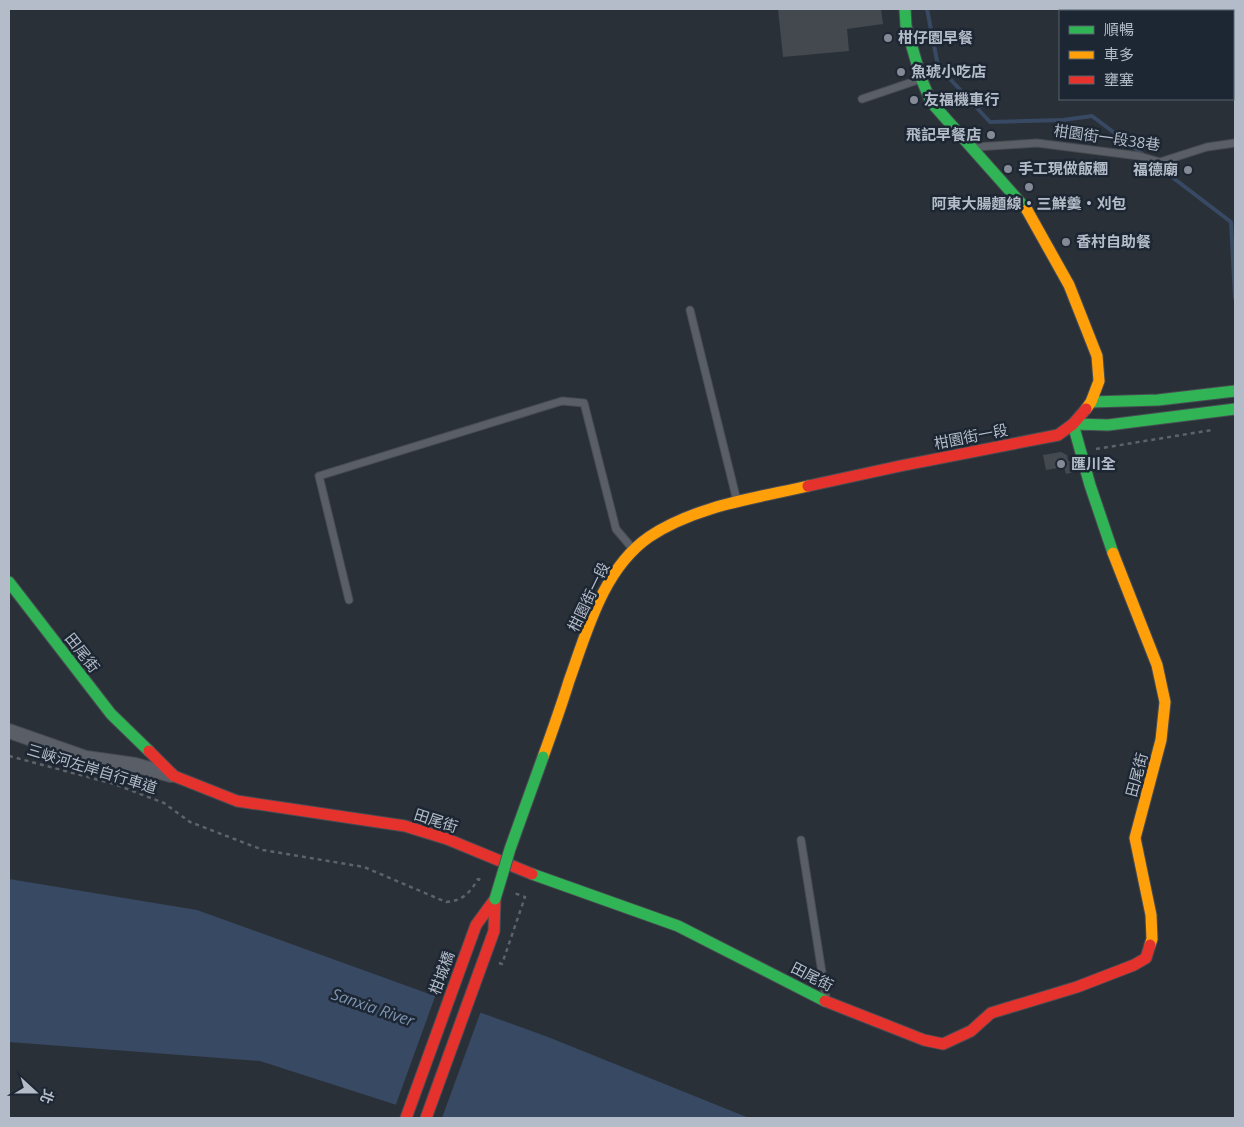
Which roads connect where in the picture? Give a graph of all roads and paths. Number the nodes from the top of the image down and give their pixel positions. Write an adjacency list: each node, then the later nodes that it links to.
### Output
1 (904, 9): 2 (street, 柑園街一段)
2 (921, 78): 3 (lane); 5 (street, 柑園街一段)
3 (862, 99)
4 (1235, 143): 5 (lane, 柑園街一段38巷)
5 (973, 148): 8 (street, 柑園街一段)
6 (690, 310): 13 (lane)
7 (1235, 391): 8 (street)
8 (1091, 402): 10 (street, 柑園街一段)
9 (1235, 410): 10 (street)
10 (1073, 424): 12 (street, 田尾街); 13 (street, 柑園街一段)
11 (1216, 429): 12 (path)
12 (1081, 452): 26 (street, 田尾街)
13 (738, 502): 14 (street, 柑園街一段)
14 (633, 550): 16 (lane); 19 (street, 柑園街一段)
15 (9, 582): 20 (street, 田尾街)
16 (349, 600)
17 (9, 731): 20 (street)
18 (9, 756): 22 (path, 三峽河左岸自行車道)
19 (542, 757): 24 (street, 柑城橋, bridge)
20 (174, 776): 26 (street, 田尾街)
21 (800, 840): 26 (lane)
22 (485, 882)
23 (509, 891): 25 (path)
24 (495, 898): 27 (street, 柑城橋); 28 (street, 柑城橋)
25 (495, 962)
26 (827, 1002)
27 (406, 1118)
28 (426, 1118)

